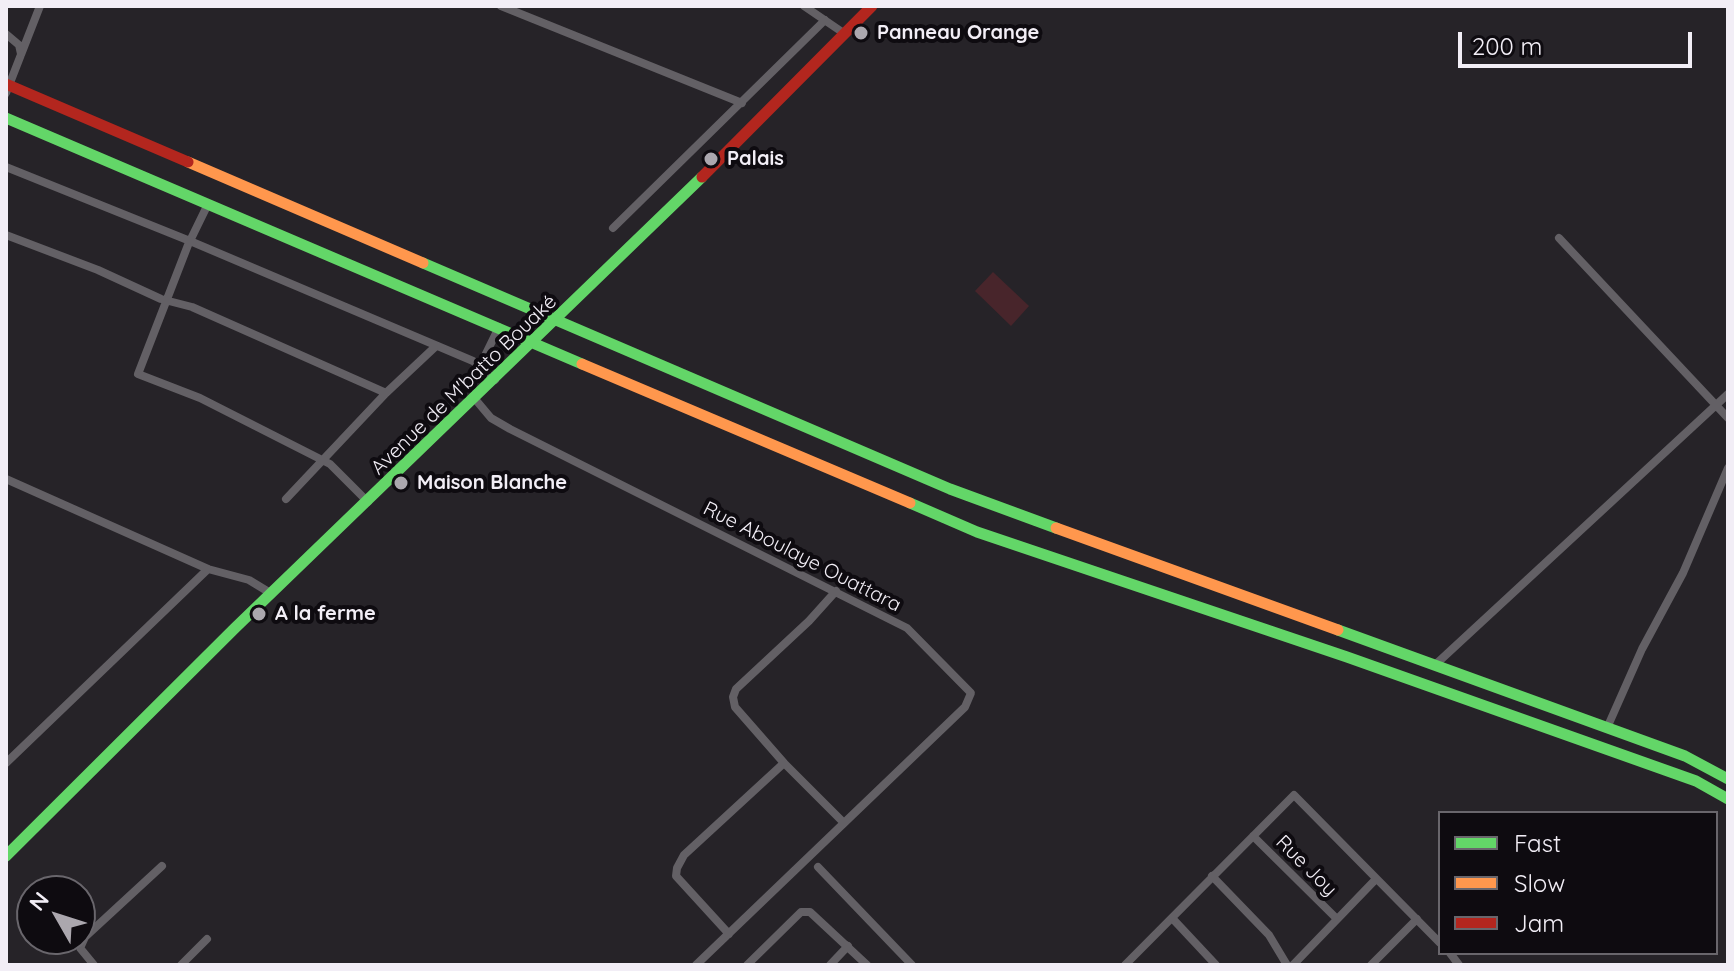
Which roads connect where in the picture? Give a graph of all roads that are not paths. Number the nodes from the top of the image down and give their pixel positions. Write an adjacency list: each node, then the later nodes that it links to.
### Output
1 (40, 6): 8 (street)
2 (501, 6): 10 (street)
3 (804, 6): 5 (street)
4 (872, 6): 7 (main road, Avenue de M'batto Bouaké)
5 (825, 20): 7 (street); 10 (street)
6 (6, 34): 8 (street)
7 (845, 34): 19 (main road, Avenue de M'batto Bouaké)
8 (21, 54): 9 (street)
9 (7, 88): 19 (main road)
10 (742, 103): 14 (street)
11 (6, 118): 13 (main road)
12 (6, 167): 17 (street)
13 (209, 203): 17 (street); 20 (main road)
14 (613, 228)
15 (6, 235): 18 (street)
16 (1559, 238): 28 (street)
17 (190, 241): 18 (street); 22 (street)
18 (168, 301): 25 (street); 30 (street)
19 (558, 320): 21 (main road, Avenue de M'batto Bouaké); 38 (main road)
20 (500, 326): 21 (main road); 23 (street)
21 (535, 342): 24 (main road, Avenue de M'batto Bouaké); 43 (main road)
22 (435, 347): 23 (street); 25 (street)
23 (480, 366): 24 (street)
24 (495, 380): 27 (main road, Avenue de M'batto Bouaké)
25 (386, 393): 30 (street)
26 (1728, 394): 28 (street)
27 (475, 399): 34 (main road, Avenue de M'batto Bouaké); 36 (street, Rue Aboulaye Ouattara)
28 (1717, 405): 29 (street); 38 (street)
29 (1728, 418)
30 (321, 461): 33 (street); 34 (street)
31 (1728, 468): 39 (street)
32 (6, 479): 35 (street)
33 (286, 499)
34 (368, 502): 37 (main road, Avenue de M'batto Bouaké)
35 (208, 569): 37 (street); 40 (street)
36 (836, 591): 41 (street); 44 (street, Rue Aboulaye Ouattara)
37 (272, 594): 46 (main road, Avenue de M'batto Bouaké)
38 (1435, 666): 39 (main road)
39 (1607, 728): 42 (main road)
40 (6, 763)
41 (784, 763): 44 (street); 54 (street)
42 (1728, 779)
43 (1728, 799)
44 (844, 823): 54 (street, Rue Aboulaye Ouattara)
45 (1253, 836): 49 (street); 50 (street); 52 (street, Rue Joy)
46 (6, 856)
47 (162, 866): 59 (street)
48 (818, 867): 65 (street)
49 (1212, 876): 51 (street); 67 (street)
50 (1376, 879): 52 (street); 53 (street)
51 (1172, 918): 58 (street); 66 (street)
52 (1337, 919): 67 (street)
53 (1417, 919): 56 (street); 68 (street)
54 (729, 934): 61 (street, Rue Aboulaye Ouattara)
55 (207, 939): 60 (street)
56 (1438, 941)
57 (848, 946): 62 (street); 63 (street); 64 (street)
58 (1131, 963)
59 (94, 965)
60 (181, 965)
61 (696, 965)
62 (747, 965)
63 (830, 965)
64 (867, 965)
65 (912, 965)
66 (1216, 965)
67 (1290, 965)
68 (1371, 965)

